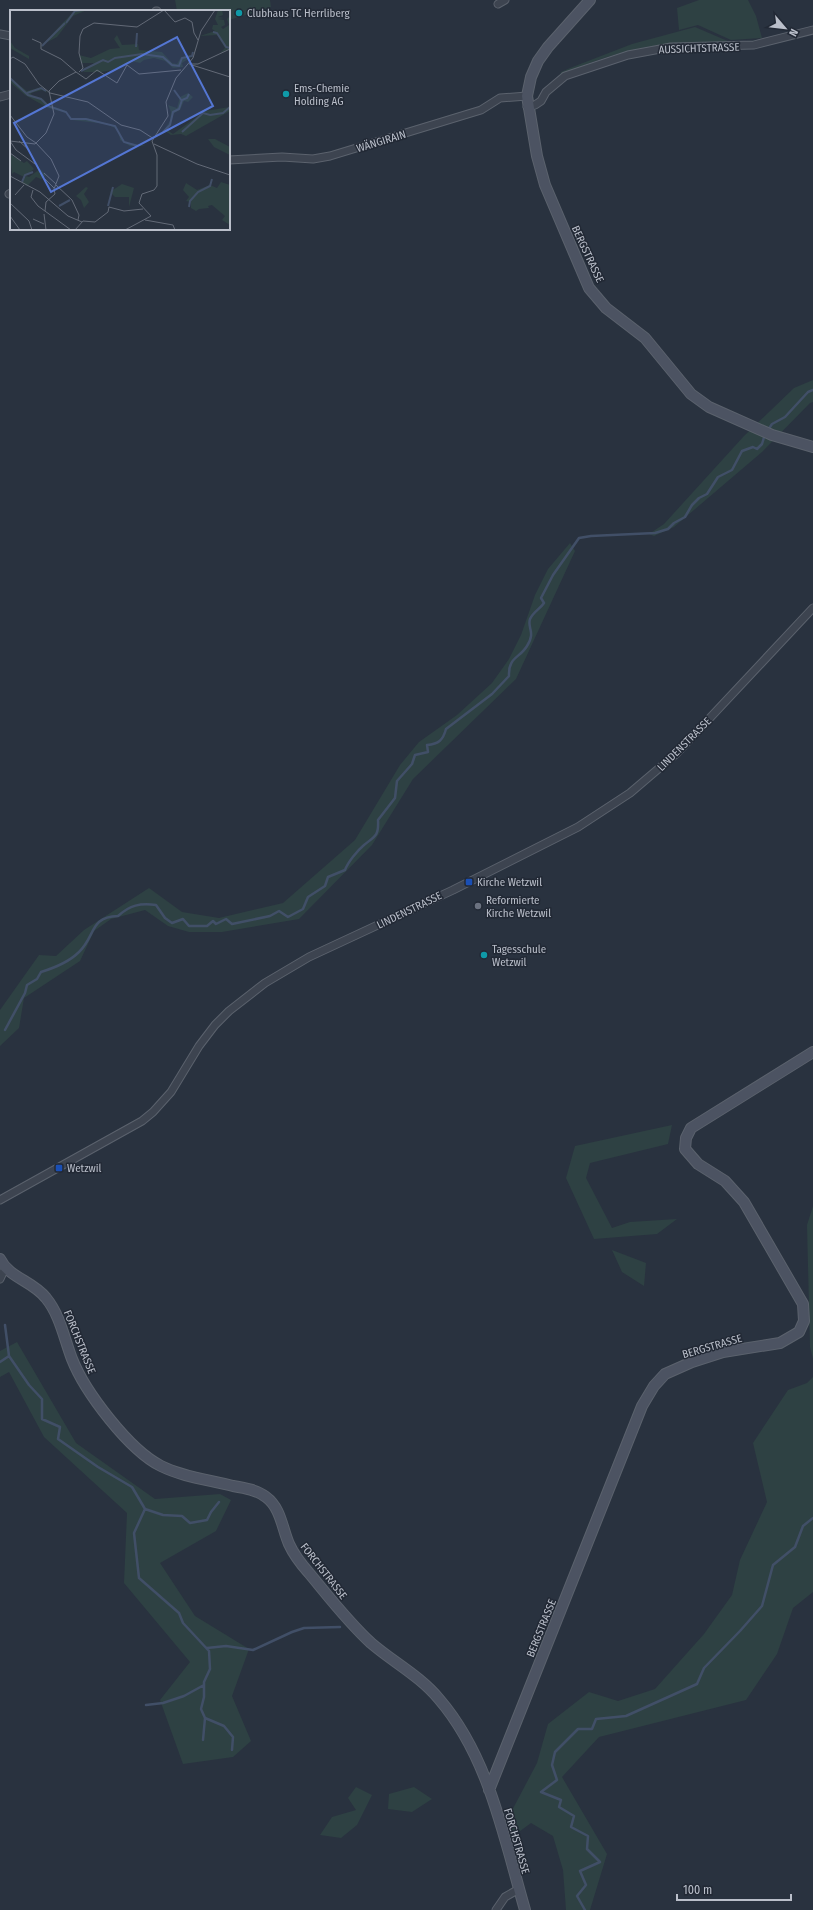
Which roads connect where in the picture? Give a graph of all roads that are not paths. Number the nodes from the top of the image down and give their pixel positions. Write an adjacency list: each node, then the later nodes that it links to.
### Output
1 (590, 0): 6 (street, BERGSTRASSE)
2 (813, 30): 8 (street, AUSSICHTSTRASSE)
3 (0, 34): 4 (street)
4 (10, 36)
5 (10, 94): 7 (street)
6 (527, 96): 8 (street, BERGSTRASSE); 9 (street, WÄNGIRAIN)
7 (0, 98)
8 (527, 107): 10 (street, BERGSTRASSE)
9 (230, 160)
10 (813, 447)
11 (813, 608): 13 (street, LINDENSTRASSE)
12 (813, 1052): 17 (street, BERGSTRASSE)
13 (0, 1200)
14 (0, 1258): 15 (street, FORCHSTRASSE)
15 (6, 1268): 16 (street); 17 (street, FORCHSTRASSE)
16 (0, 1279)
17 (490, 1790): 18 (street, FORCHSTRASSE)
18 (515, 1891): 19 (street); 20 (street, FORCHSTRASSE)
19 (496, 1910)
20 (525, 1910)

